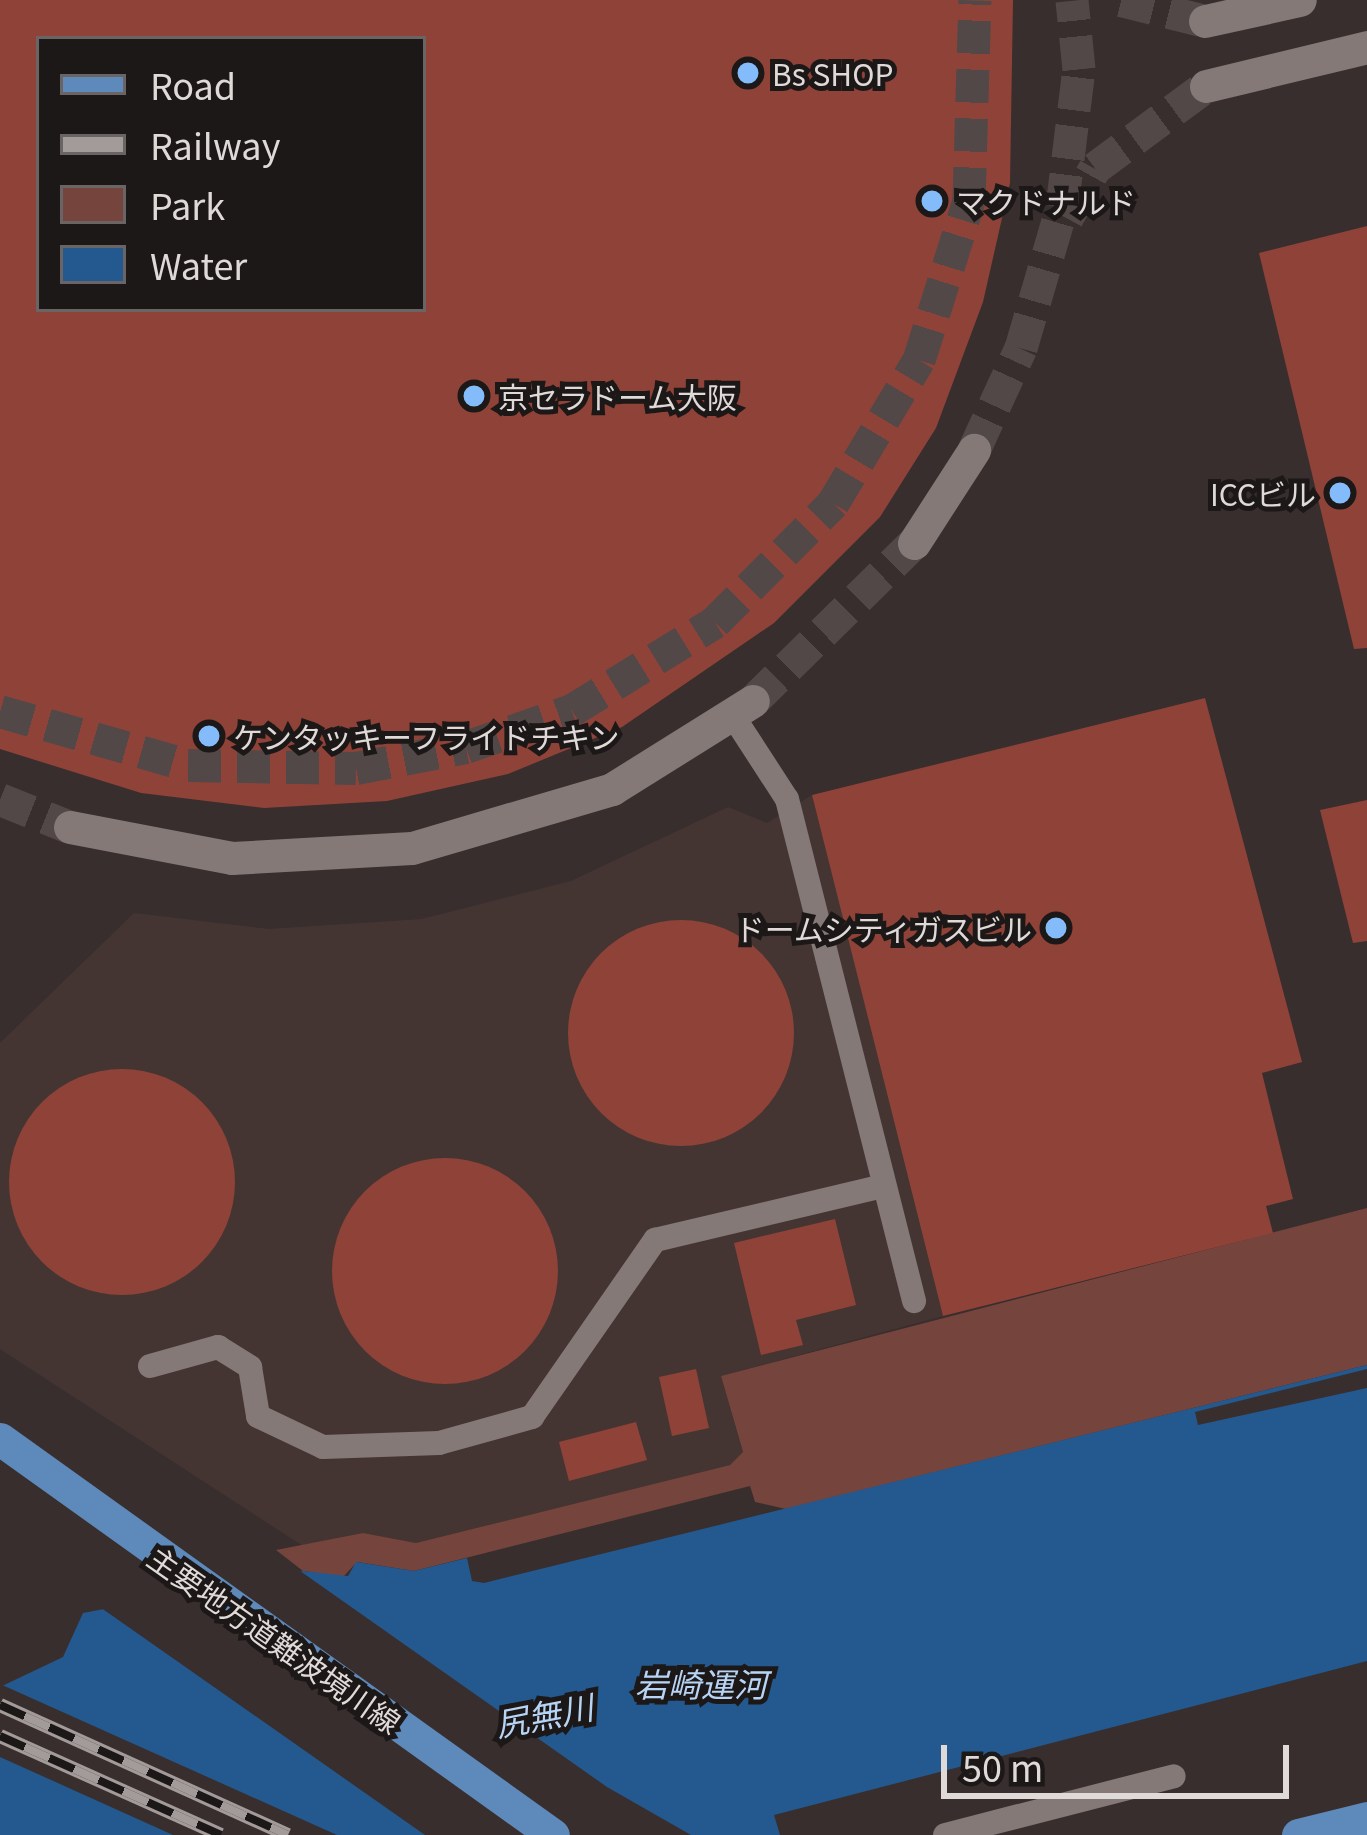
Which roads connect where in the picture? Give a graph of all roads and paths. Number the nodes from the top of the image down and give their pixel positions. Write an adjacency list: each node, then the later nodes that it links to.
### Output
1 (1300, 0): 2 (street)
2 (1205, 21)
3 (1367, 47): 4 (street)
4 (1206, 86)
5 (974, 450): 6 (street)
6 (914, 543)
7 (744, 710): 8 (street); 9 (lane)
8 (70, 826)
9 (884, 1186): 10 (lane); 11 (lane)
10 (914, 1301)
11 (150, 1366)
12 (0, 1438): 15 (main road, 主要地方道難波境川線)
13 (1174, 1776): 16 (lane)
14 (1367, 1818): 17 (main road)
15 (553, 1835)
16 (945, 1835)
17 (1298, 1835)

